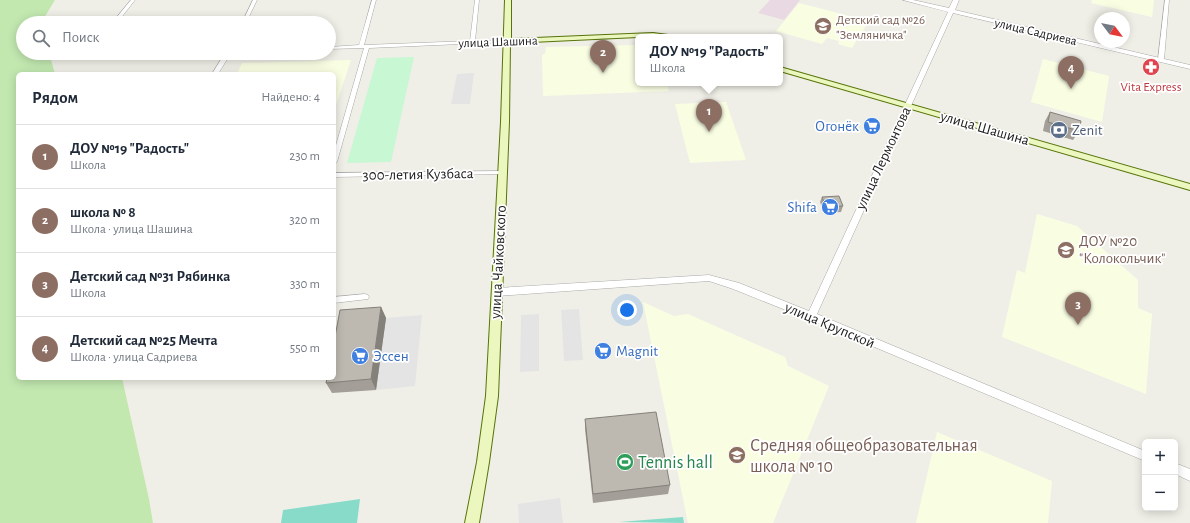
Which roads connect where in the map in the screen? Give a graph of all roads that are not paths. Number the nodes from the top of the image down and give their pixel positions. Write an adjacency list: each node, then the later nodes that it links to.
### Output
1 (133, 0): 10 (street)
2 (255, 0): 11 (street)
3 (374, 0): 15 (street)
4 (477, 0): 14 (street)
5 (508, 0): 13 (main road, улица Чайковского)
6 (906, 0): 9 (street, улица Садриева)
7 (956, 0): 9 (street, улица Лермонтова)
8 (1167, 0): 18 (street)
9 (951, 11): 18 (street, улица Садриева); 22 (street, улица Лермонтова)
10 (120, 16)
11 (247, 16)
12 (635, 36): 13 (main road, улица Шашина)
13 (507, 41): 14 (street, улица Шашина); 24 (main road, улица Чайковского)
14 (472, 42): 15 (street, улица Шашина)
15 (364, 47): 16 (street, улица Шашина); 23 (street)
16 (336, 48)
17 (224, 60): 21 (street)
18 (1161, 60): 19 (street, улица Садриева)
19 (1190, 67)
20 (783, 70): 22 (main road, улица Шашина)
21 (217, 72)
22 (907, 106): 26 (main road, улица Шашина); 30 (street, улица Лермонтова)
23 (336, 154)
24 (503, 173): 25 (street, 300-летия Кузбаса); 27 (main road, улица Чайковского)
25 (336, 175)
26 (1190, 187)
27 (497, 292): 30 (street, улица Крупской); 34 (main road, улица Чайковского)
28 (365, 297): 29 (street)
29 (336, 300)
30 (811, 316): 31 (street, улица Крупской)
31 (1142, 455)
32 (1178, 469): 33 (street)
33 (1190, 475)
34 (472, 523)

